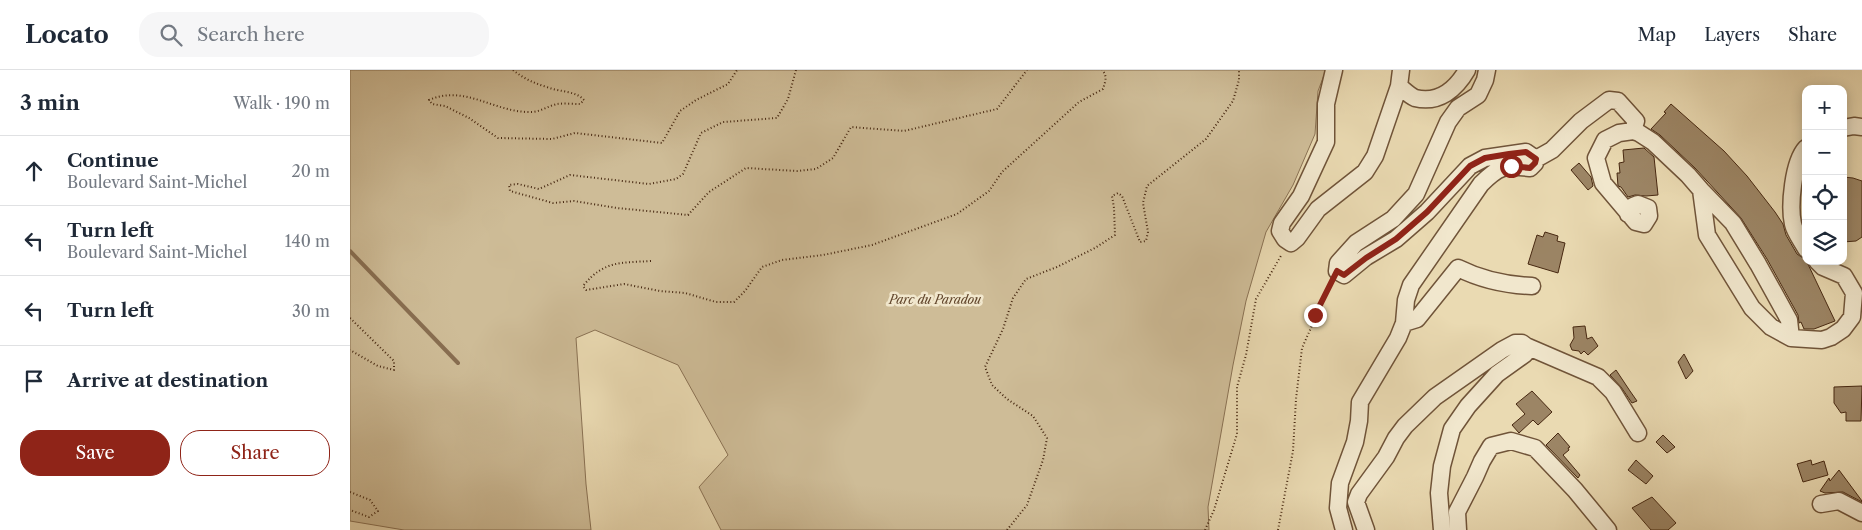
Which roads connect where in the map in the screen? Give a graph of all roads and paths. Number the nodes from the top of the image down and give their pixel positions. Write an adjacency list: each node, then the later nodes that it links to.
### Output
1 (513, 70): 2 (path)
2 (737, 70)
3 (796, 70): 4 (path)
4 (1026, 70)
5 (1102, 70): 20 (path)
6 (1239, 70): 34 (path)
7 (1334, 70): 19 (street)
8 (1467, 70): 10 (street)
9 (1487, 70): 22 (street)
10 (1400, 78): 19 (street)
11 (1847, 127): 12 (street)
12 (1862, 127)
13 (1633, 131): 15 (street); 16 (street); 17 (street)
14 (1802, 155): 18 (street)
15 (1536, 159): 22 (street); 25 (street)
16 (1701, 190): 26 (street); 26 (street)
17 (1628, 214)
18 (1802, 242)
19 (1285, 247): 35 (path)
20 (651, 261)
21 (1821, 265): 26 (street)
22 (1337, 271): 36 (path)
23 (1532, 286): 25 (street)
24 (350, 318): 28 (path)
25 (1404, 323): 37 (street)
26 (1791, 338)
27 (1526, 346): 29 (street); 38 (street); 39 (street)
28 (350, 350)
29 (1638, 433)
30 (350, 492): 32 (path)
31 (1821, 504): 33 (street)
32 (350, 510)
33 (1862, 513)
34 (1007, 530)
35 (1204, 530)
36 (1278, 530)
37 (1344, 530)
38 (1366, 530)
39 (1442, 530)
40 (1458, 530): 41 (street)
41 (1608, 530)

